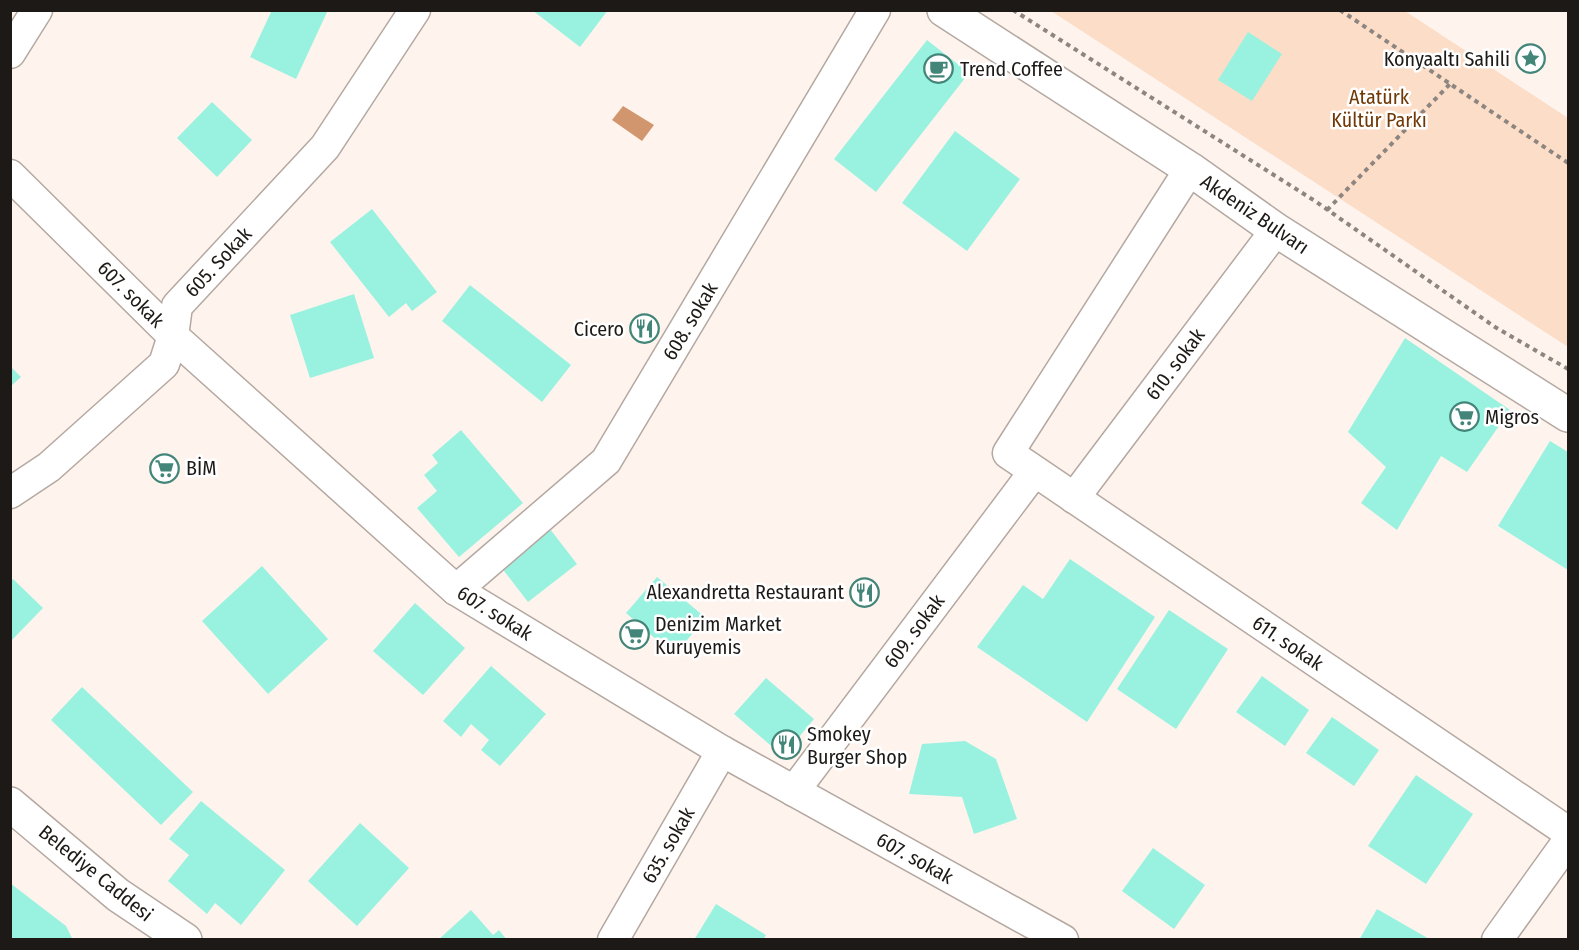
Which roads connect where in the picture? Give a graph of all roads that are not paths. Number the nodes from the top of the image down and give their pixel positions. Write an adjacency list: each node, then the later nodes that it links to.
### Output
1 (38, 10): 5 (street)
2 (415, 10): 9 (street, 605. Sokak)
3 (875, 10): 14 (street, 608. sokak)
4 (944, 10): 6 (main road, Akdeniz Bulvarı)
5 (10, 53)
6 (1190, 169): 8 (main road, Akdeniz Bulvarı); 11 (street, 611. sokak)
7 (10, 175): 9 (street, 607. sokak)
8 (1276, 230): 10 (main road, Akdeniz Bulvarı); 13 (street, 610. sokak)
9 (173, 336): 12 (street, 605. Sokak); 14 (street, 607. sokak)
10 (1569, 415)
11 (1035, 472): 13 (street, 611. sokak); 16 (street, 609. sokak)
12 (10, 493)
13 (1074, 498): 18 (street, 611. sokak)
14 (456, 590): 15 (street, 607. sokak)
15 (722, 751): 16 (street, 607. sokak); 21 (street, 635. sokak)
16 (794, 791): 22 (street, 607. sokak)
17 (10, 804): 20 (main road, Belediye Caddesi)
18 (1569, 832)
19 (1569, 841): 23 (street)
20 (174, 937)
21 (613, 939)
22 (1064, 939)
23 (1497, 939)

